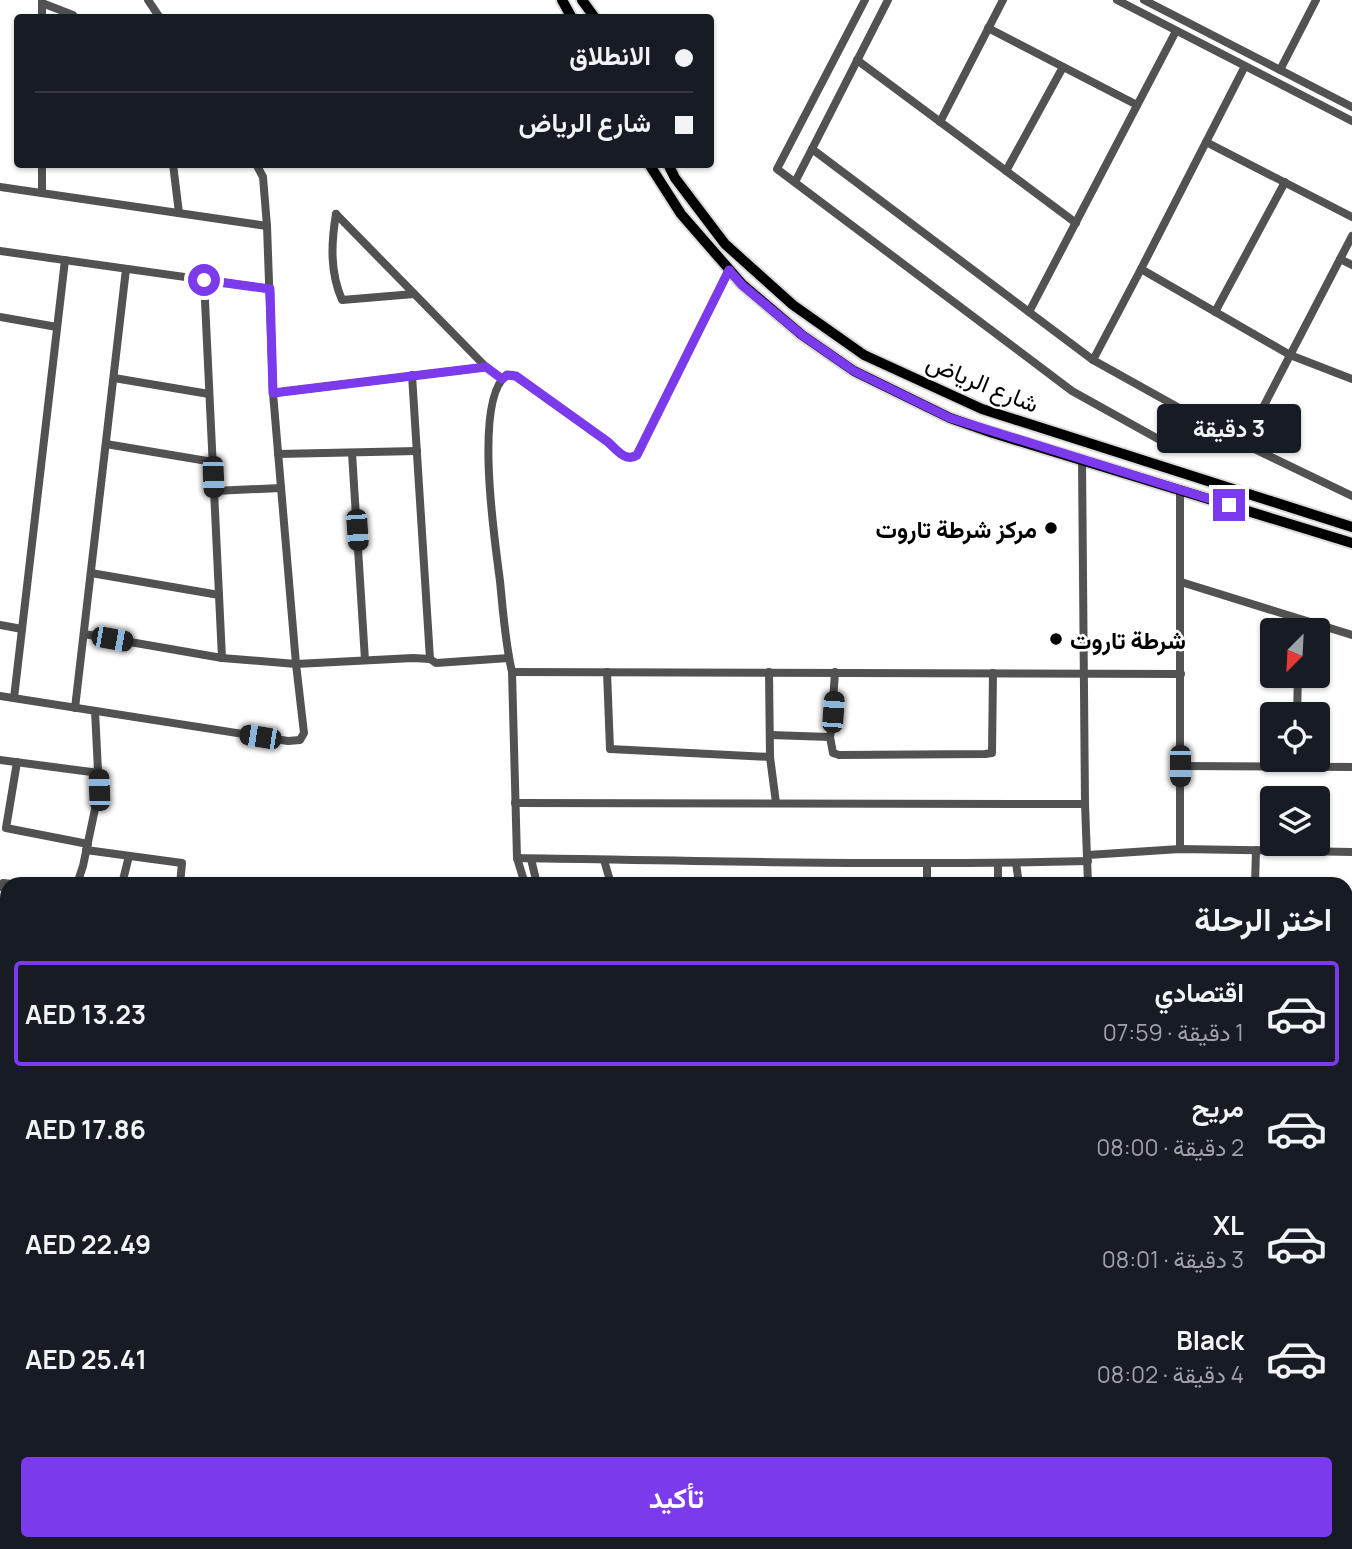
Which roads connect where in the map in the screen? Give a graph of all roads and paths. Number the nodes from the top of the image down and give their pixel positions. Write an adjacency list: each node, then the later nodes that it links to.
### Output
1 (864, 0): 27 (street)
2 (888, 0): 11 (street)
3 (1003, 0): 9 (street)
4 (1144, 0): 14 (street)
5 (1316, 0): 14 (street)
6 (1120, 1): 10 (street)
7 (42, 2): 8 (street)
8 (71, 14)
9 (988, 28): 13 (street); 18 (street)
10 (1177, 31): 12 (street); 15 (street)
11 (857, 60): 18 (street); 20 (street)
12 (1245, 66): 17 (street); 19 (street)
13 (1063, 67): 15 (street); 26 (street)
14 (1280, 70): 16 (street)
15 (1137, 105): 33 (street)
16 (1352, 107)
17 (1352, 121)
18 (940, 122): 26 (street)
19 (1206, 142): 28 (street); 42 (street)
20 (812, 149): 27 (street); 46 (street)
21 (42, 168): 30 (street)
22 (174, 168): 31 (street)
23 (258, 168): 34 (street)
24 (652, 168): 41 (main road, شارع الرياض)
25 (670, 168): 71 (main road, شارع الرياض)
26 (1006, 171): 33 (street)
27 (795, 182): 61 (street)
28 (1285, 182): 32 (street); 47 (street)
29 (0, 187): 30 (street)
30 (42, 193): 31 (street)
31 (180, 213): 34 (street)
32 (1352, 217)
33 (1076, 223): 46 (street)
34 (267, 226): 44 (street)
35 (1352, 236): 37 (street)
36 (0, 251): 38 (street)
37 (1340, 259): 39 (street); 50 (street)
38 (65, 260): 40 (street); 49 (street)
39 (1352, 265)
40 (126, 269): 43 (street); 54 (street)
41 (729, 270): 55 (street); 65 (main road, شارع الرياض)
42 (1141, 270): 47 (street); 51 (street)
43 (204, 280): 44 (street); 58 (street)
44 (270, 289): 57 (street)
45 (414, 294): 45 (street); 52 (street)
46 (1029, 312): 51 (street)
47 (1215, 312): 50 (street)
48 (0, 317): 49 (street)
49 (57, 327): 79 (street)
50 (1290, 355): 56 (street); 60 (street)
51 (1093, 360): 60 (street)
52 (486, 367): 53 (street); 55 (street)
53 (412, 375): 57 (street); 62 (street)
54 (114, 378): 58 (street); 59 (street)
55 (502, 379): 83 (street)
56 (1352, 379)
57 (273, 393): 64 (street)
58 (209, 394): 66 (street)
59 (106, 443): 66 (street); 73 (street)
60 (1244, 444): 70 (street)
61 (1169, 445)
62 (417, 451): 63 (street); 85 (street)
63 (352, 453): 64 (street); 84 (street)
64 (278, 454): 67 (street)
65 (1082, 460): 68 (main road, شارع الرياض); 92 (street)
66 (213, 462): 69 (street)
67 (281, 488): 69 (street); 86 (street)
68 (1180, 490): 72 (main road, شارع الرياض); 74 (street)
69 (214, 491): 75 (street)
70 (1352, 496)
71 (1352, 527)
72 (1352, 543)
73 (91, 573): 75 (street); 80 (street)
74 (1181, 582): 76 (street); 93 (street)
75 (219, 595): 82 (street)
76 (1297, 618)
77 (0, 625): 79 (street)
78 (1330, 628): 81 (street)
79 (22, 629): 95 (street)
80 (84, 634): 82 (street); 96 (street)
81 (1352, 635)
82 (222, 657): 86 (street)
83 (509, 658): 85 (street); 87 (street)
84 (365, 660): 85 (street); 86 (street)
85 (430, 660)
86 (296, 664): 97 (street)
87 (512, 672): 88 (street); 108 (street)
88 (607, 672): 89 (street); 100 (street)
89 (769, 672): 90 (street); 98 (street)
90 (835, 672): 91 (street); 99 (street)
91 (993, 673): 92 (street); 99 (street)
92 (1085, 673): 93 (street); 110 (street)
93 (1181, 674): 105 (street)
94 (0, 696): 95 (street)
95 (14, 698): 96 (street)
96 (75, 708): 97 (street)
97 (95, 711): 107 (street)
98 (770, 735): 99 (street); 100 (street)
99 (830, 737)
100 (770, 757): 109 (street)
101 (0, 760): 102 (street)
102 (17, 762): 107 (street); 111 (street)
103 (1260, 764): 105 (street)
104 (1330, 765): 106 (street)
105 (1180, 766): 112 (street)
106 (1352, 767)
107 (99, 773): 111 (street)
108 (515, 803): 109 (street); 116 (street)
109 (776, 803): 110 (street)
110 (1086, 804): 117 (street)
111 (87, 847): 115 (street); 123 (street)
112 (1180, 849): 113 (street); 117 (street)
113 (1256, 850): 114 (street); 133 (street)
114 (1352, 852)
115 (129, 856): 124 (street); 125 (street)
116 (517, 858): 118 (street); 126 (street)
117 (1088, 858): 122 (street); 132 (street)
118 (531, 859): 119 (street); 127 (street)
119 (604, 860): 120 (street); 128 (street)
120 (927, 863): 121 (street); 129 (street)
121 (998, 863): 122 (street); 130 (street)
122 (1016, 863): 131 (street)
123 (79, 877)
124 (124, 877)
125 (181, 877)
126 (523, 877)
127 (535, 877)
128 (609, 877)
129 (927, 877)
130 (999, 877)
131 (1018, 877)
132 (1088, 877)
133 (1255, 877)

